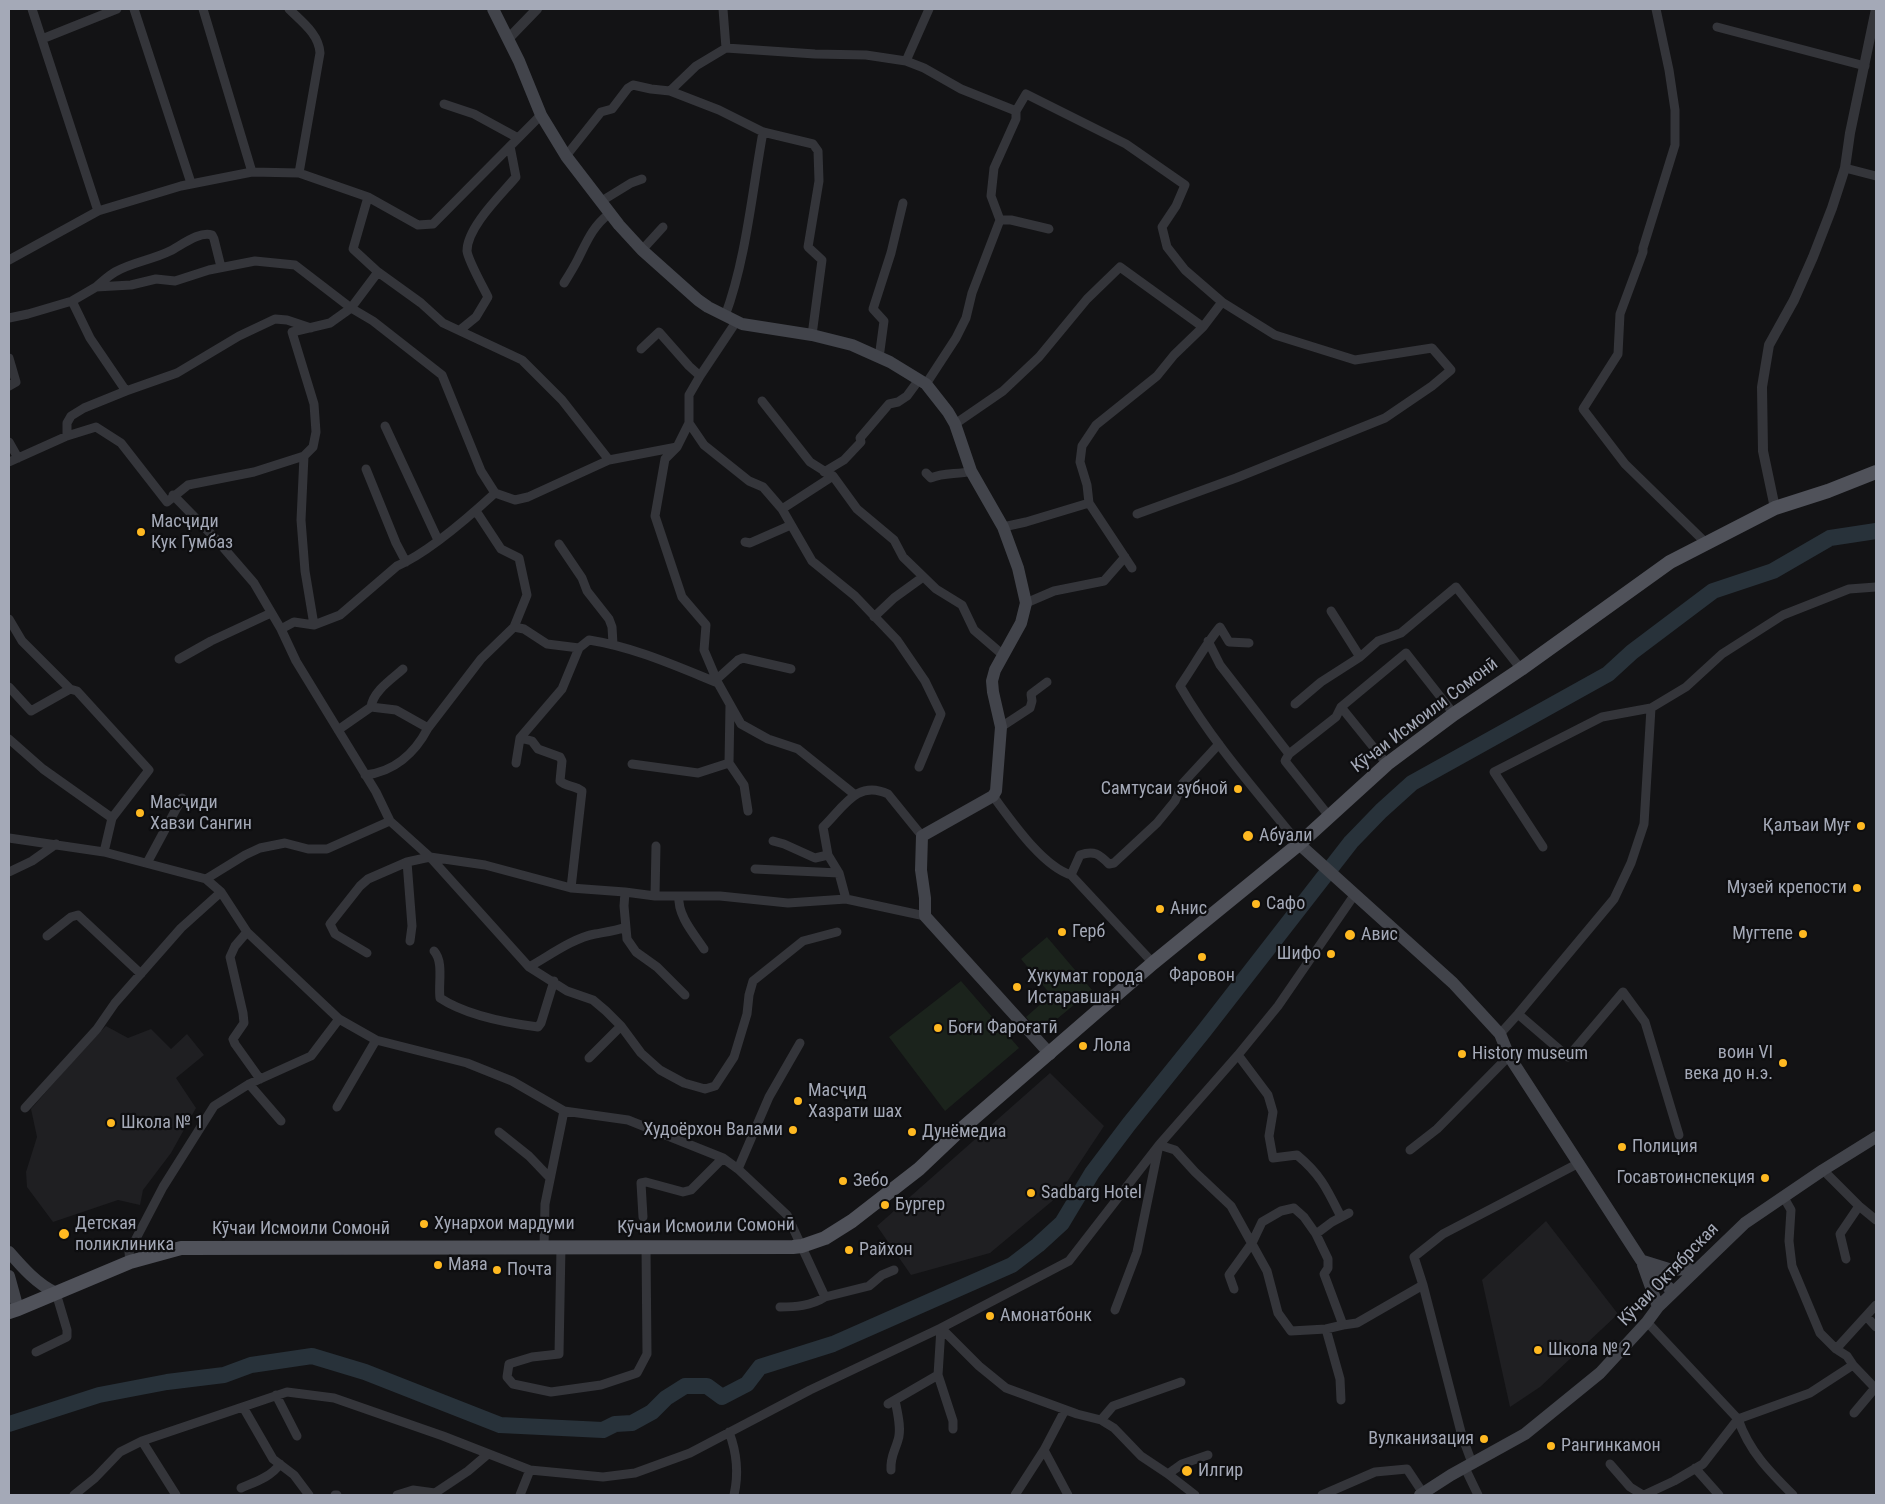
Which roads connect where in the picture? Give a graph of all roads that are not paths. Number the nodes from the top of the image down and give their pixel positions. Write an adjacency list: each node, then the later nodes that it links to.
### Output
1 (32, 9): 13 (street)
2 (117, 9): 13 (street)
3 (134, 9): 31 (street)
4 (203, 9): 27 (street)
5 (289, 9): 28 (street)
6 (492, 9): 14 (main road)
7 (537, 9): 14 (street)
8 (723, 9): 15 (street)
9 (929, 9): 16 (street)
10 (1656, 9): 89 (street)
11 (1876, 9): 17 (street)
12 (1717, 27): 17 (street)
13 (42, 39): 35 (street)
14 (508, 39): 21 (main road)
15 (726, 48): 16 (street); 18 (street)
16 (906, 61): 20 (street)
17 (1865, 66): 26 (street)
18 (670, 91): 22 (street); 25 (street)
19 (444, 104): 23 (street)
20 (1016, 111): 37 (street); 47 (street)
21 (542, 115): 23 (street); 25 (main road)
22 (764, 132): 50 (street); 54 (street)
23 (518, 138): 24 (street)
24 (510, 146): 32 (street); 53 (street)
25 (566, 156): 33 (main road)
26 (1845, 168): 29 (street); 81 (street)
27 (252, 172): 28 (street); 31 (street)
28 (299, 173): 32 (street)
29 (1876, 176)
30 (642, 179): 33 (street)
31 (191, 183): 35 (street)
32 (368, 197): 43 (street)
33 (600, 202): 36 (main road)
34 (904, 203): 57 (street)
35 (98, 212): 41 (street)
36 (609, 214): 40 (main road); 44 (street)
37 (1000, 220): 39 (street); 59 (street)
38 (663, 227): 40 (street)
39 (1049, 229)
40 (642, 250): 50 (main road)
41 (9, 260)
42 (220, 267): 45 (street); 45 (street); 48 (street)
43 (378, 272): 48 (street); 53 (street)
44 (564, 283)
45 (96, 287): 46 (street)
46 (72, 301): 49 (street); 61 (street)
47 (1222, 302): 51 (street); 84 (street)
48 (351, 308): 52 (street); 78 (street)
49 (9, 318)
50 (731, 319): 54 (main road); 58 (street)
51 (1203, 327): 64 (street); 80 (street)
52 (311, 328): 61 (street); 69 (street)
53 (460, 330): 71 (street)
54 (812, 336): 57 (main road)
55 (641, 349): 58 (street)
56 (9, 358): 60 (street)
57 (879, 358): 59 (main road)
58 (700, 376): 63 (street)
59 (922, 382): 64 (main road); 77 (street)
60 (9, 386)
61 (126, 391): 66 (street)
62 (762, 401): 77 (street)
63 (689, 423): 68 (street); 82 (street)
64 (955, 424): 74 (main road)
65 (385, 426): 87 (street)
66 (67, 436): 70 (street); 79 (street)
67 (9, 442): 70 (street)
68 (677, 447): 71 (street); 114 (street)
69 (304, 456): 79 (street); 101 (street)
70 (18, 458): 72 (street)
71 (609, 460): 78 (street)
72 (9, 462)
73 (366, 470): 92 (street)
74 (971, 471): 76 (street); 86 (main road)
75 (1876, 472): 81 (main road, Кӯчаи Исмоили Сомонӣ)
76 (926, 473)
77 (828, 474): 82 (street); 94 (street)
78 (495, 493): 83 (street)
79 (174, 495): 98 (street)
80 (1089, 504): 86 (street); 91 (street)
81 (1775, 508): 89 (main road, Кӯчаи Исмоили Сомонӣ)
82 (782, 509): 85 (street)
83 (476, 511): 87 (street); 102 (street)
84 (1137, 514)
85 (791, 525): 88 (street); 99 (street)
86 (1003, 527): 96 (main road)
87 (438, 540): 92 (street)
88 (744, 542)
89 (1706, 543): 113 (main road, Кӯчаи Исмоили Сомонӣ)
90 (559, 544): 106 (street)
91 (1125, 557): 93 (street); 96 (street)
92 (406, 562): 101 (street)
93 (1132, 568)
94 (924, 577): 99 (street); 108 (street)
95 (1876, 587): 122 (street)
96 (1026, 604): 108 (main road)
97 (1331, 611): 109 (street)
98 (272, 613): 103 (street); 110 (street)
99 (874, 616): 135 (street)
100 (9, 619): 117 (street)
101 (314, 625): 103 (street)
102 (514, 627): 107 (street); 125 (street)
103 (281, 628): 126 (street)
104 (1208, 641): 105 (street); 129 (street); 130 (street)
105 (1249, 643)
106 (613, 644): 107 (street); 114 (street)
107 (579, 648): 127 (street)
108 (1003, 655): 124 (main road)
109 (1360, 657): 113 (street); 119 (street)
110 (179, 659)
111 (403, 669): 120 (street)
112 (792, 669): 114 (street)
113 (1520, 669): 123 (main road, Кӯчаи Исмоили Сомонӣ)
114 (718, 681): 118 (street)
115 (1046, 682): 124 (street)
116 (9, 687): 117 (street)
117 (70, 689): 142 (street)
118 (730, 702): 132 (street); 137 (street)
119 (1295, 704)
120 (371, 707): 125 (street); 126 (street)
121 (1341, 707): 123 (street); 130 (street); 134 (street)
122 (1651, 708): 150 (street); 182 (street)
123 (1454, 714): 134 (main road, Кӯчаи Исмоили Сомонӣ)
124 (1001, 726): 138 (main road)
125 (428, 728): 136 (street)
126 (338, 730): 136 (street)
127 (520, 738): 131 (street); 161 (street)
128 (9, 739): 142 (street)
129 (1219, 744): 149 (street); 159 (street)
130 (1289, 754): 141 (street)
131 (516, 763)
132 (729, 763): 133 (street); 140 (street)
133 (632, 764)
134 (1386, 764): 141 (main road, Кӯчаи Исмоили Сомонӣ)
135 (919, 767)
136 (365, 775): 143 (street)
137 (854, 794): 144 (street); 152 (street)
138 (993, 796): 144 (main road); 159 (street)
139 (182, 798): 155 (street)
140 (748, 811)
141 (1329, 816): 149 (main road, Кӯчаи Исмоили Сомонӣ)
142 (112, 818): 151 (street)
143 (390, 822): 153 (street); 160 (street)
144 (922, 836): 168 (main road)
145 (9, 838): 147 (street)
146 (773, 841): 152 (street)
147 (56, 844): 151 (street); 157 (street)
148 (656, 846): 165 (street)
149 (1302, 846): 164 (main road); 177 (main road, Кӯчаи Исмоили Сомонӣ)
150 (1543, 847)
151 (104, 852): 155 (street)
152 (828, 855): 158 (street)
153 (430, 857): 154 (street); 161 (street); 178 (street)
154 (407, 862): 173 (street); 176 (street)
155 (147, 863): 160 (street)
156 (755, 869): 158 (street)
157 (9, 872)
158 (839, 873): 167 (street)
159 (1071, 875): 177 (street)
160 (206, 879): 162 (street)
161 (570, 888): 163 (street)
162 (221, 892): 170 (street); 179 (street)
163 (625, 892): 165 (street); 169 (street)
164 (1355, 894): 185 (main road); 189 (street)
165 (655, 896): 166 (street)
166 (678, 896): 167 (street); 174 (street)
167 (846, 899): 168 (street)
168 (925, 916): 188 (main road)
169 (626, 927): 178 (street); 181 (street)
170 (247, 932): 183 (street); 192 (street)
171 (837, 932): 184 (street)
172 (47, 936): 179 (street)
173 (410, 941)
174 (704, 949)
175 (434, 951): 180 (street)
176 (368, 953)
177 (1153, 963): 188 (main road, Кӯчаи Исмоили Сомонӣ)
178 (529, 968): 180 (street)
179 (141, 974): 195 (street)
180 (554, 982): 184 (street)
181 (685, 995)
182 (1518, 1014): 185 (street); 199 (street)
183 (339, 1019): 186 (street); 192 (street)
184 (621, 1026): 191 (street)
185 (1500, 1034): 190 (main road)
186 (376, 1040): 194 (street); 196 (street)
187 (800, 1043): 205 (street)
188 (1050, 1054): 214 (main road, Кӯчаи Исмоили Сомонӣ)
189 (1238, 1055): 201 (street); 212 (street)
190 (1509, 1056): 202 (street); 204 (main road)
191 (589, 1058)
192 (260, 1079): 193 (street)
193 (249, 1084): 197 (street); 221 (street)
194 (337, 1107)
195 (25, 1108)
196 (564, 1111): 203 (street); 207 (street)
197 (281, 1121)
198 (499, 1132): 207 (street)
199 (1679, 1135)
200 (1876, 1137): 206 (main road, Кӯчаи Октябрская)
201 (1159, 1145): 213 (street); 234 (street); 239 (street)
202 (1410, 1150)
203 (723, 1158): 205 (street); 210 (street)
204 (1577, 1164): 220 (main road); 225 (street)
205 (738, 1169): 214 (street)
206 (1823, 1170): 208 (main road, Кӯчаи Октябрская); 209 (street)
207 (550, 1178): 215 (street)
208 (1783, 1196): 222 (main road, Кӯчаи Октябрская); 241 (street)
209 (1859, 1206): 211 (street); 219 (street)
210 (643, 1217)
211 (1876, 1220)
212 (1316, 1234): 213 (street); 237 (street)
213 (1252, 1244): 226 (street); 240 (street)
214 (802, 1246): 217 (main road, Кӯчаи Исмоили Сомонӣ); 229 (street)
215 (544, 1247): 216 (main road, Кӯчаи Исмоили Сомонӣ); 221 (main road, Кӯчаи Исмоили Сомонӣ)
216 (561, 1247): 217 (main road, Кӯчаи Исмоили Сомонӣ); 217 (street)
217 (646, 1247)
218 (9, 1252): 228 (main road)
219 (1846, 1259)
220 (1641, 1260): 222 (main road); 227 (main road); 232 (main road)
221 (130, 1262): 228 (main road, Кӯчаи Исмоили Сомонӣ)
222 (1698, 1268): 227 (main road, Кӯчаи Октябрская)
223 (894, 1270): 229 (street)
224 (9, 1276): 233 (main road)
225 (1423, 1285): 237 (street); 262 (street)
226 (1234, 1290)
227 (1673, 1292): 232 (main road, Кӯчаи Октябрская)
228 (56, 1293): 233 (main road, Кӯчаи Исмоили Сомонӣ); 242 (street)
229 (825, 1297): 231 (street)
230 (1876, 1306): 235 (street)
231 (780, 1307)
232 (1658, 1307): 236 (main road, Кӯчаи Октябрская)
233 (14, 1310)
234 (1115, 1310)
235 (1866, 1316): 238 (street); 241 (street)
236 (1647, 1322): 251 (street); 262 (main road, Кӯчаи Октябрская)
237 (1343, 1324): 240 (street)
238 (1876, 1327)
239 (941, 1328): 244 (street); 249 (street); 254 (street)
240 (1326, 1329): 247 (street)
241 (1836, 1349): 243 (street)
242 (36, 1352)
243 (1853, 1365): 250 (street); 251 (street)
244 (938, 1375): 253 (street); 265 (street)
245 (1181, 1382): 252 (street)
246 (276, 1395): 248 (street); 255 (street); 258 (street)
247 (1341, 1400)
248 (243, 1407): 256 (street); 260 (street)
249 (1065, 1410): 252 (street); 257 (street)
250 (1854, 1413)
251 (1738, 1419): 263 (street); 282 (street)
252 (1101, 1420): 266 (street)
253 (953, 1429)
254 (729, 1432): 264 (street); 274 (street)
255 (297, 1436)
256 (142, 1441): 270 (street); 271 (street)
257 (1044, 1450): 275 (street); 276 (street)
258 (488, 1454): 264 (street); 273 (street)
259 (1208, 1455): 266 (street)
260 (280, 1464): 267 (street); 272 (street)
261 (1610, 1464): 280 (street)
262 (1468, 1466): 269 (main road, Кӯчаи Октябрская); 279 (street)
263 (1694, 1468): 280 (street); 281 (street)
264 (530, 1470): 268 (street)
265 (891, 1470)
266 (1168, 1474): 277 (street)
267 (241, 1488)
268 (522, 1494)
269 (1421, 1494): 278 (street)
270 (74, 1495)
271 (176, 1495)
272 (309, 1495)
273 (397, 1495)
274 (734, 1495)
275 (1015, 1495)
276 (1068, 1495)
277 (1195, 1495)
278 (1322, 1495)
279 (1478, 1495)
280 (1643, 1495)
281 (1719, 1495)
282 (1793, 1495)

